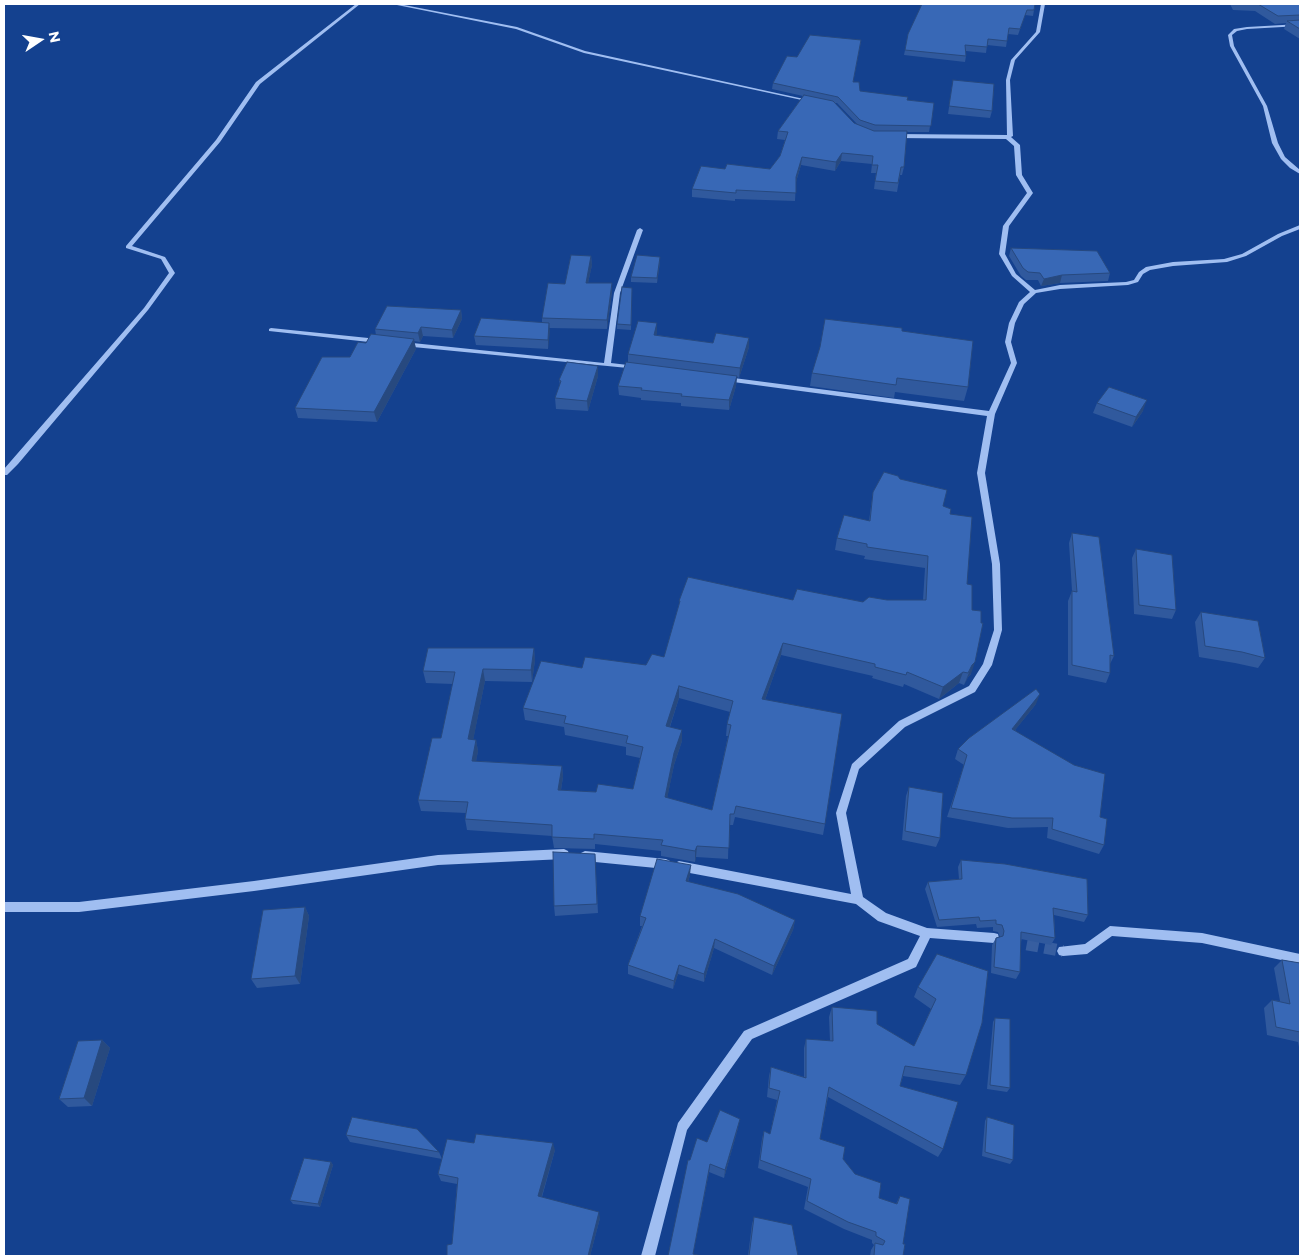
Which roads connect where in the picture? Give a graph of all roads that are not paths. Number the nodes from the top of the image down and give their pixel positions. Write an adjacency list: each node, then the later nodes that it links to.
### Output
1 (358, 4): 19 (street)
2 (394, 4): 5 (street)
3 (1043, 4): 7 (street)
4 (1300, 25): 8 (street)
5 (820, 103)
6 (893, 136): 7 (street)
7 (1007, 137): 11 (street)
8 (1300, 172)
9 (1300, 227): 11 (street)
10 (640, 230): 15 (street)
11 (1034, 292): 18 (street)
12 (271, 330): 13 (street)
13 (386, 342)
14 (396, 343): 15 (street)
15 (606, 365): 16 (street)
16 (644, 369)
17 (720, 378): 18 (street)
18 (991, 414): 20 (street)
19 (4, 473)
20 (858, 900): 21 (street); 22 (street)
21 (4, 907)
22 (927, 933): 23 (street); 26 (street)
23 (994, 938)
24 (1064, 951): 25 (street)
25 (1300, 958)
26 (648, 1256)

